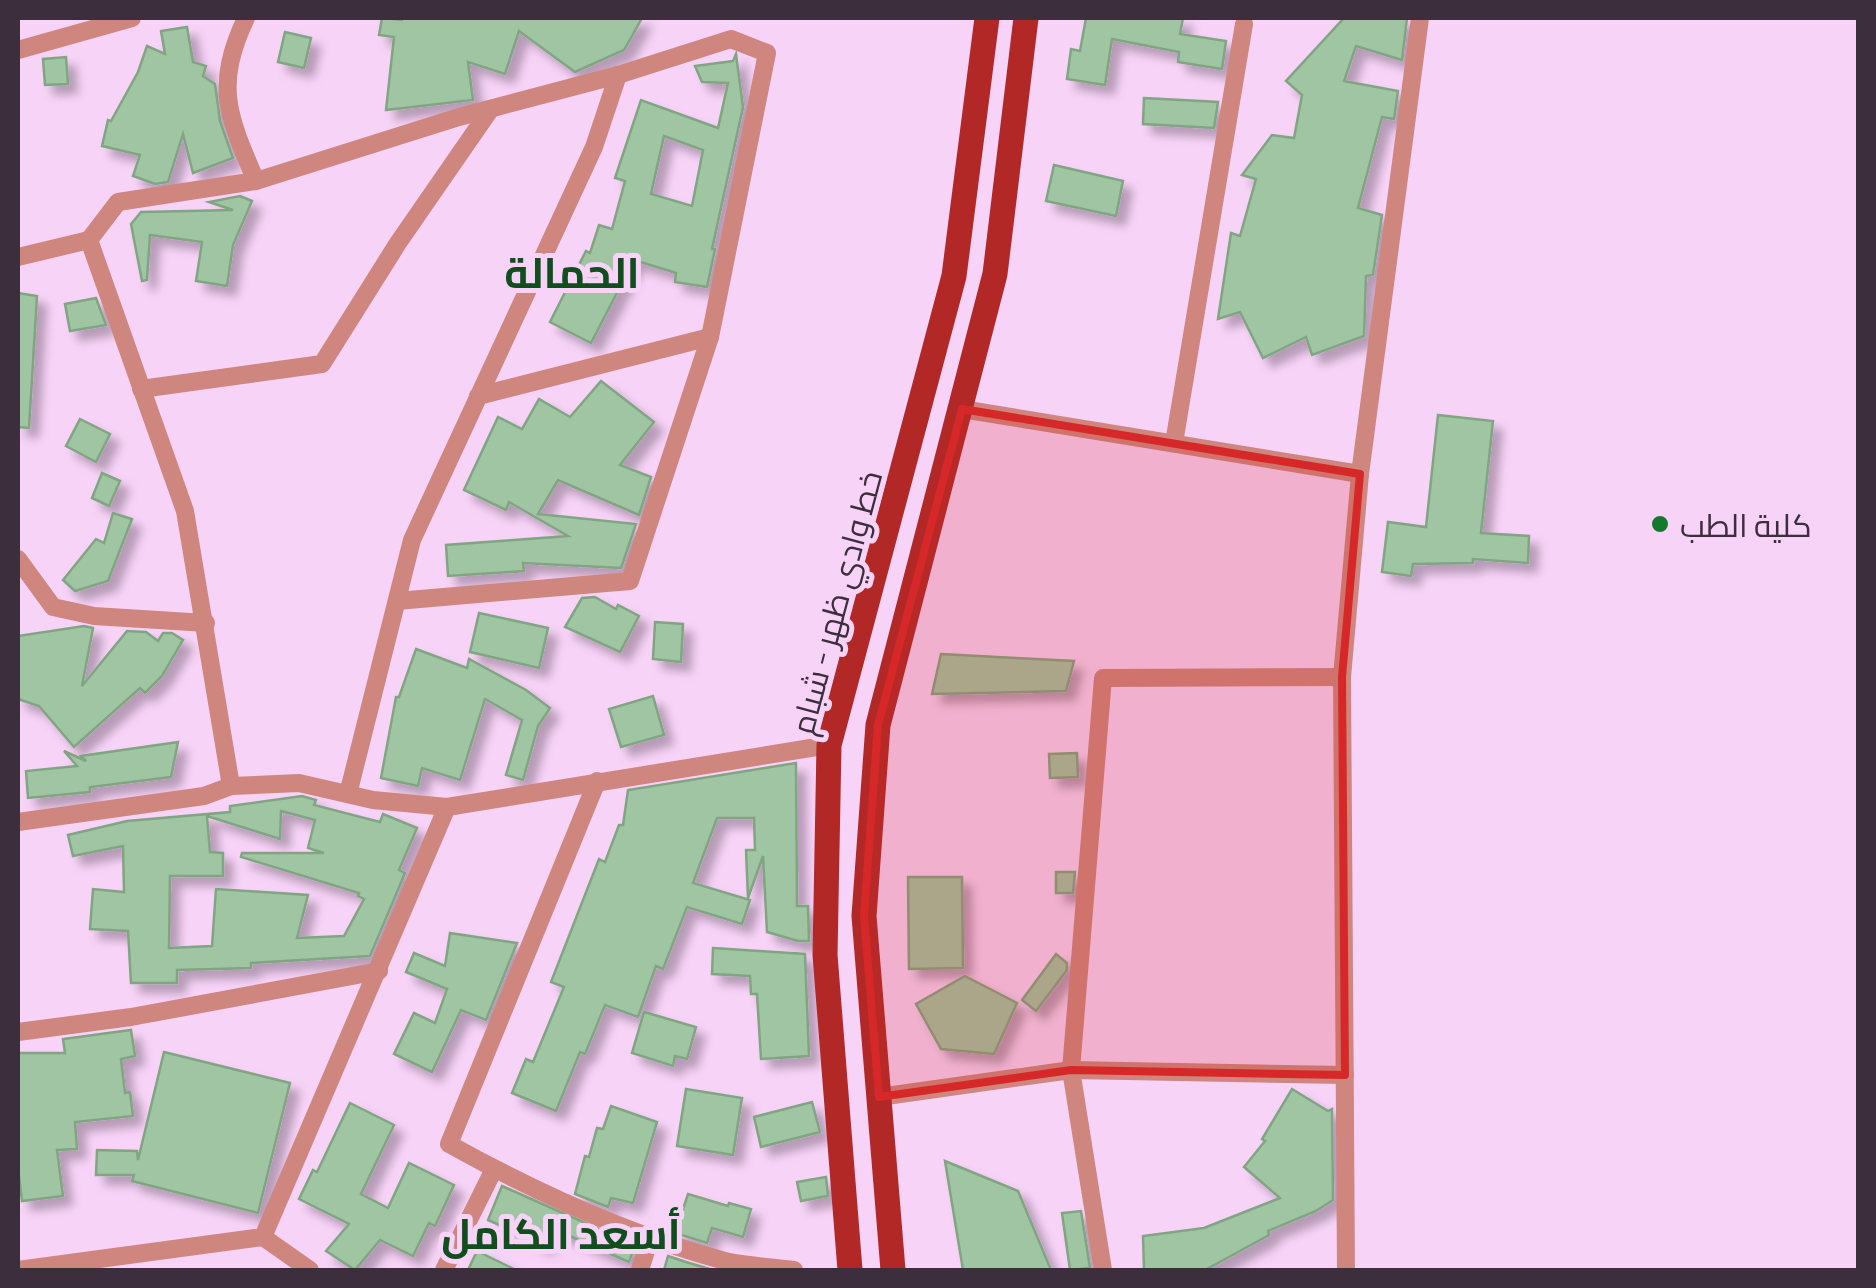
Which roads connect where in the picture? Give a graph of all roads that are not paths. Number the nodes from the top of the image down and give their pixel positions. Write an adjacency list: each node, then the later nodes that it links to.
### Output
1 (132, 18): 7 (street)
2 (246, 18): 10 (street)
3 (987, 18): 23 (main road, خط وادي ظهر - شبام)
4 (1026, 18): 16 (main road)
5 (1420, 18): 18 (street)
6 (1244, 24): 17 (street)
7 (18, 50)
8 (618, 75): 9 (street); 13 (street); 15 (street)
9 (490, 110): 10 (street); 14 (street)
10 (256, 181): 11 (street)
11 (89, 240): 12 (street); 14 (street)
12 (18, 257)
13 (710, 336): 15 (street); 20 (street)
14 (141, 389): 21 (street)
15 (478, 396): 20 (street)
16 (962, 410): 17 (street); 33 (main road)
17 (1174, 444): 18 (street)
18 (1360, 474): 22 (street)
19 (18, 559): 21 (street)
20 (397, 601): 26 (street)
21 (206, 623): 25 (street)
22 (1342, 677): 31 (street); 32 (street)
23 (828, 745): 24 (street); 42 (main road, خط وادي ظهر - شبام)
24 (598, 781): 27 (street); 34 (street)
25 (232, 786): 26 (street); 28 (street)
26 (348, 794): 27 (street)
27 (447, 806): 29 (street)
28 (18, 822)
29 (379, 972): 30 (street); 36 (street)
30 (18, 1032)
31 (1071, 1070): 32 (street); 33 (street); 44 (street)
32 (1345, 1074): 45 (street)
33 (879, 1097): 43 (main road)
34 (494, 1169): 35 (street); 39 (street)
35 (651, 1235): 40 (street); 41 (street)
36 (263, 1237): 37 (street); 38 (street)
37 (18, 1270)
38 (310, 1270)
39 (444, 1270)
40 (640, 1270)
41 (794, 1270)
42 (850, 1270)
43 (892, 1270)
44 (1103, 1270)
45 (1346, 1270)

